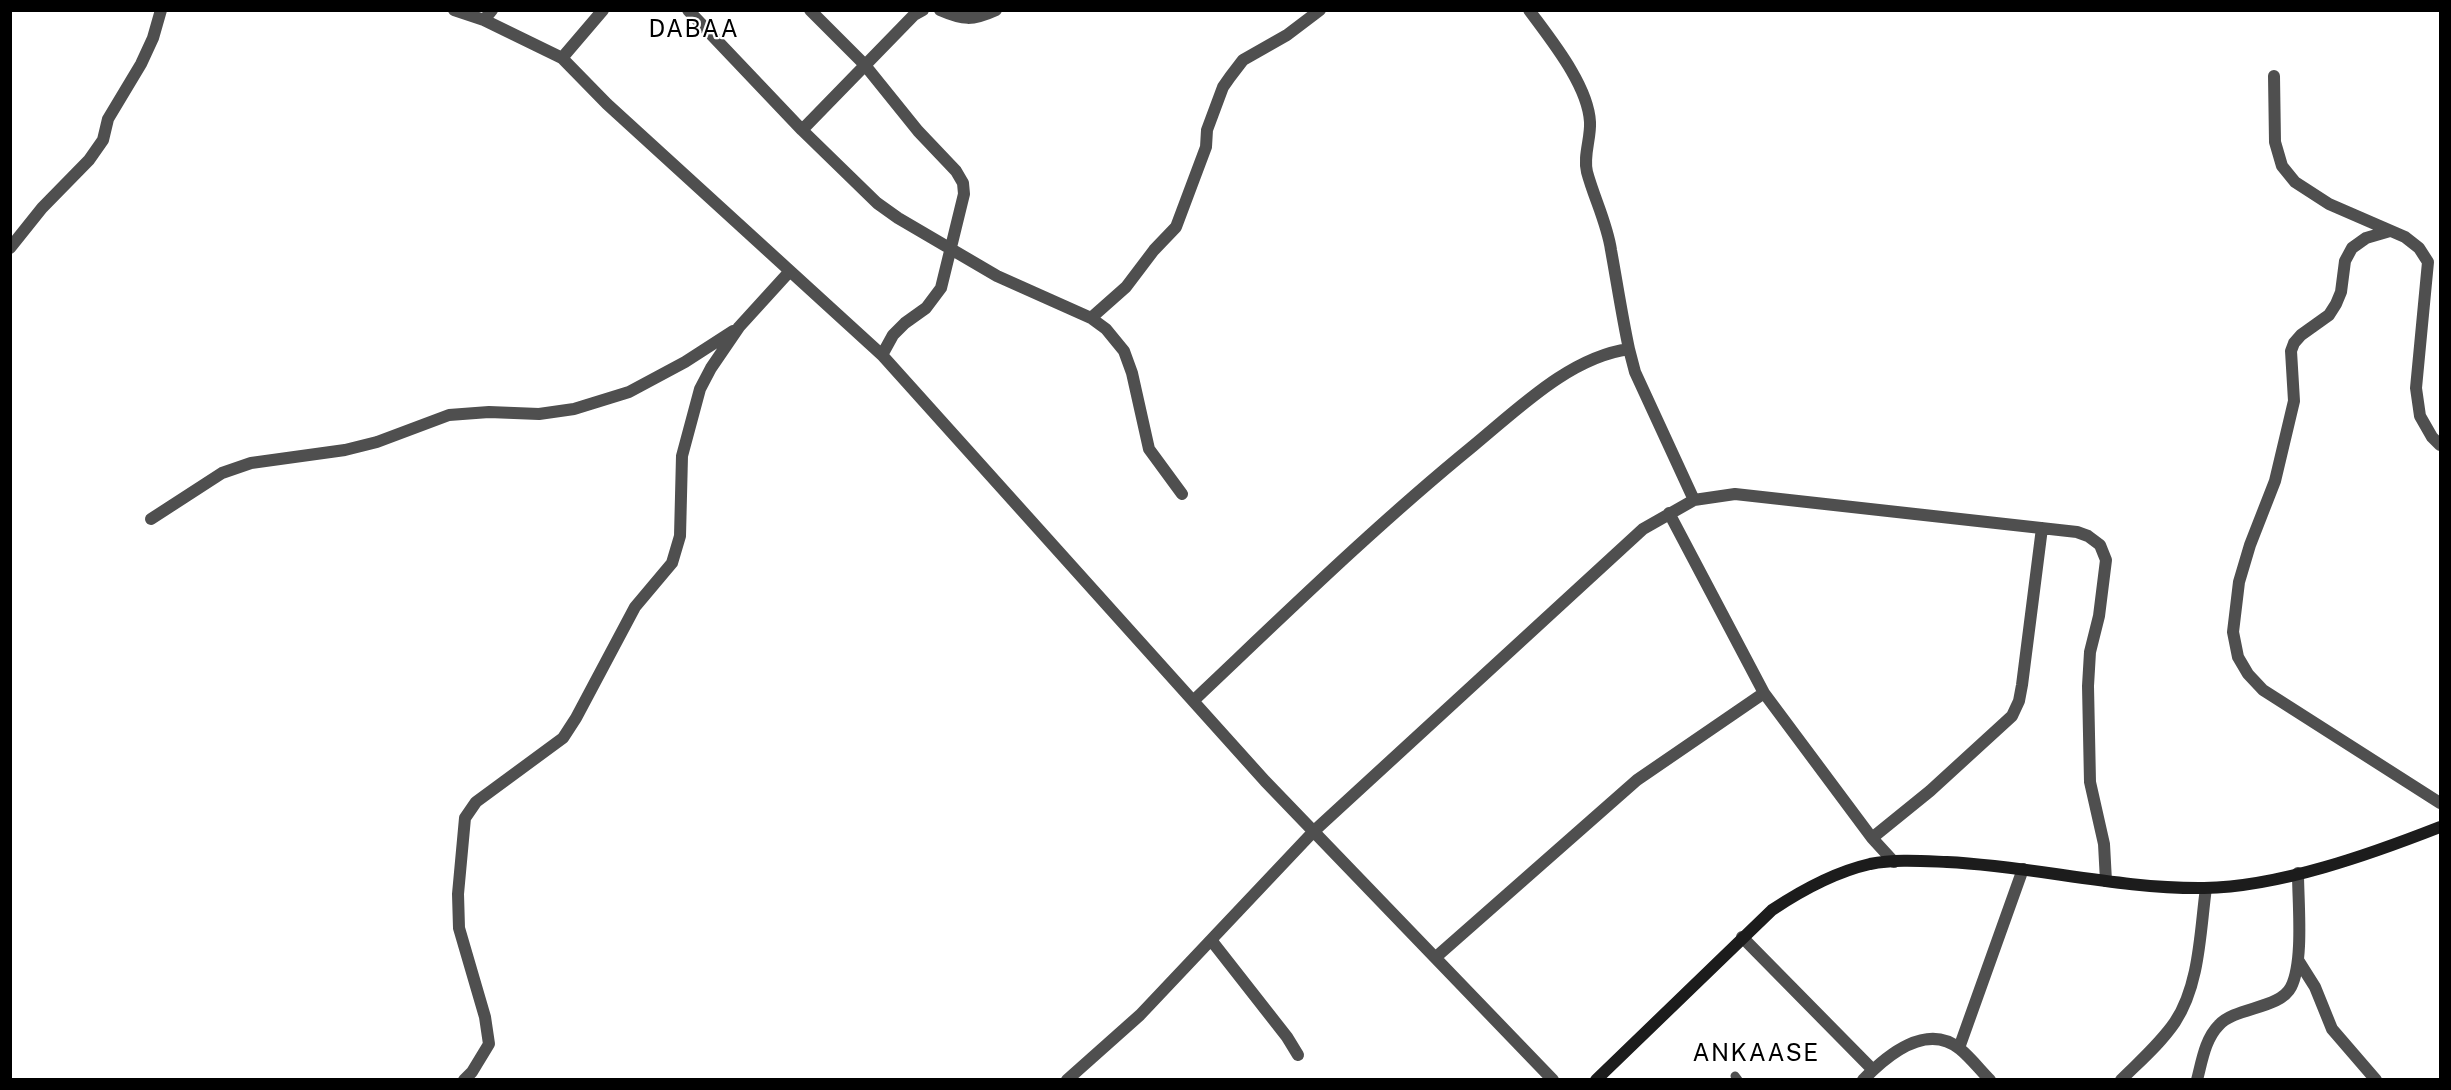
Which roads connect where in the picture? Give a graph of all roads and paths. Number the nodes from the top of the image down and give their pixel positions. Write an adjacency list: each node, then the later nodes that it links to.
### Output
1 (161, 10): 17 (street)
2 (454, 10): 11 (street)
3 (603, 10): 12 (street)
4 (688, 10): 15 (street)
5 (810, 10): 13 (street)
6 (923, 10): 13 (street)
7 (940, 10): 8 (street)
8 (996, 10)
9 (1320, 10): 20 (street)
10 (1529, 10): 22 (street)
11 (488, 15): 12 (street)
12 (562, 58): 19 (street)
13 (864, 64): 15 (street); 18 (street)
14 (2274, 76): 16 (street)
15 (801, 130): 18 (street)
16 (2390, 231): 24 (street); 32 (street)
17 (10, 248)
18 (950, 249): 20 (street); 23 (street)
19 (790, 271): 21 (street); 23 (street)
20 (1091, 318): 25 (street)
21 (739, 327): 28 (street); 48 (street)
22 (1629, 349): 26 (street); 31 (street)
23 (882, 355): 31 (street)
24 (2440, 445)
25 (1182, 494)
26 (1694, 500): 27 (street); 29 (street)
27 (1668, 513): 30 (street); 34 (street)
28 (151, 519)
29 (2042, 528): 35 (street); 39 (street)
30 (1764, 693): 35 (street); 43 (street)
31 (1193, 701): 34 (street)
32 (2440, 803)
33 (2440, 827): 38 (street)
34 (1313, 832): 42 (street); 43 (street)
35 (1872, 838): 36 (street)
36 (1894, 862): 37 (street); 41 (street)
37 (2023, 869): 39 (street); 45 (street)
38 (2298, 873): 40 (street); 44 (street)
39 (2106, 881): 40 (street)
40 (2206, 888): 54 (street)
41 (1742, 937): 47 (street); 51 (street)
42 (1211, 940): 46 (street); 49 (street)
43 (1436, 957): 50 (street)
44 (2298, 960): 55 (street); 56 (street)
45 (1959, 1048): 47 (street); 53 (street)
46 (1298, 1055)
47 (1873, 1070): 52 (street)
48 (464, 1080)
49 (1067, 1080)
50 (1553, 1080)
51 (1596, 1080)
52 (1863, 1080)
53 (1990, 1080)
54 (2121, 1080)
55 (2197, 1080)
56 (2376, 1080)

